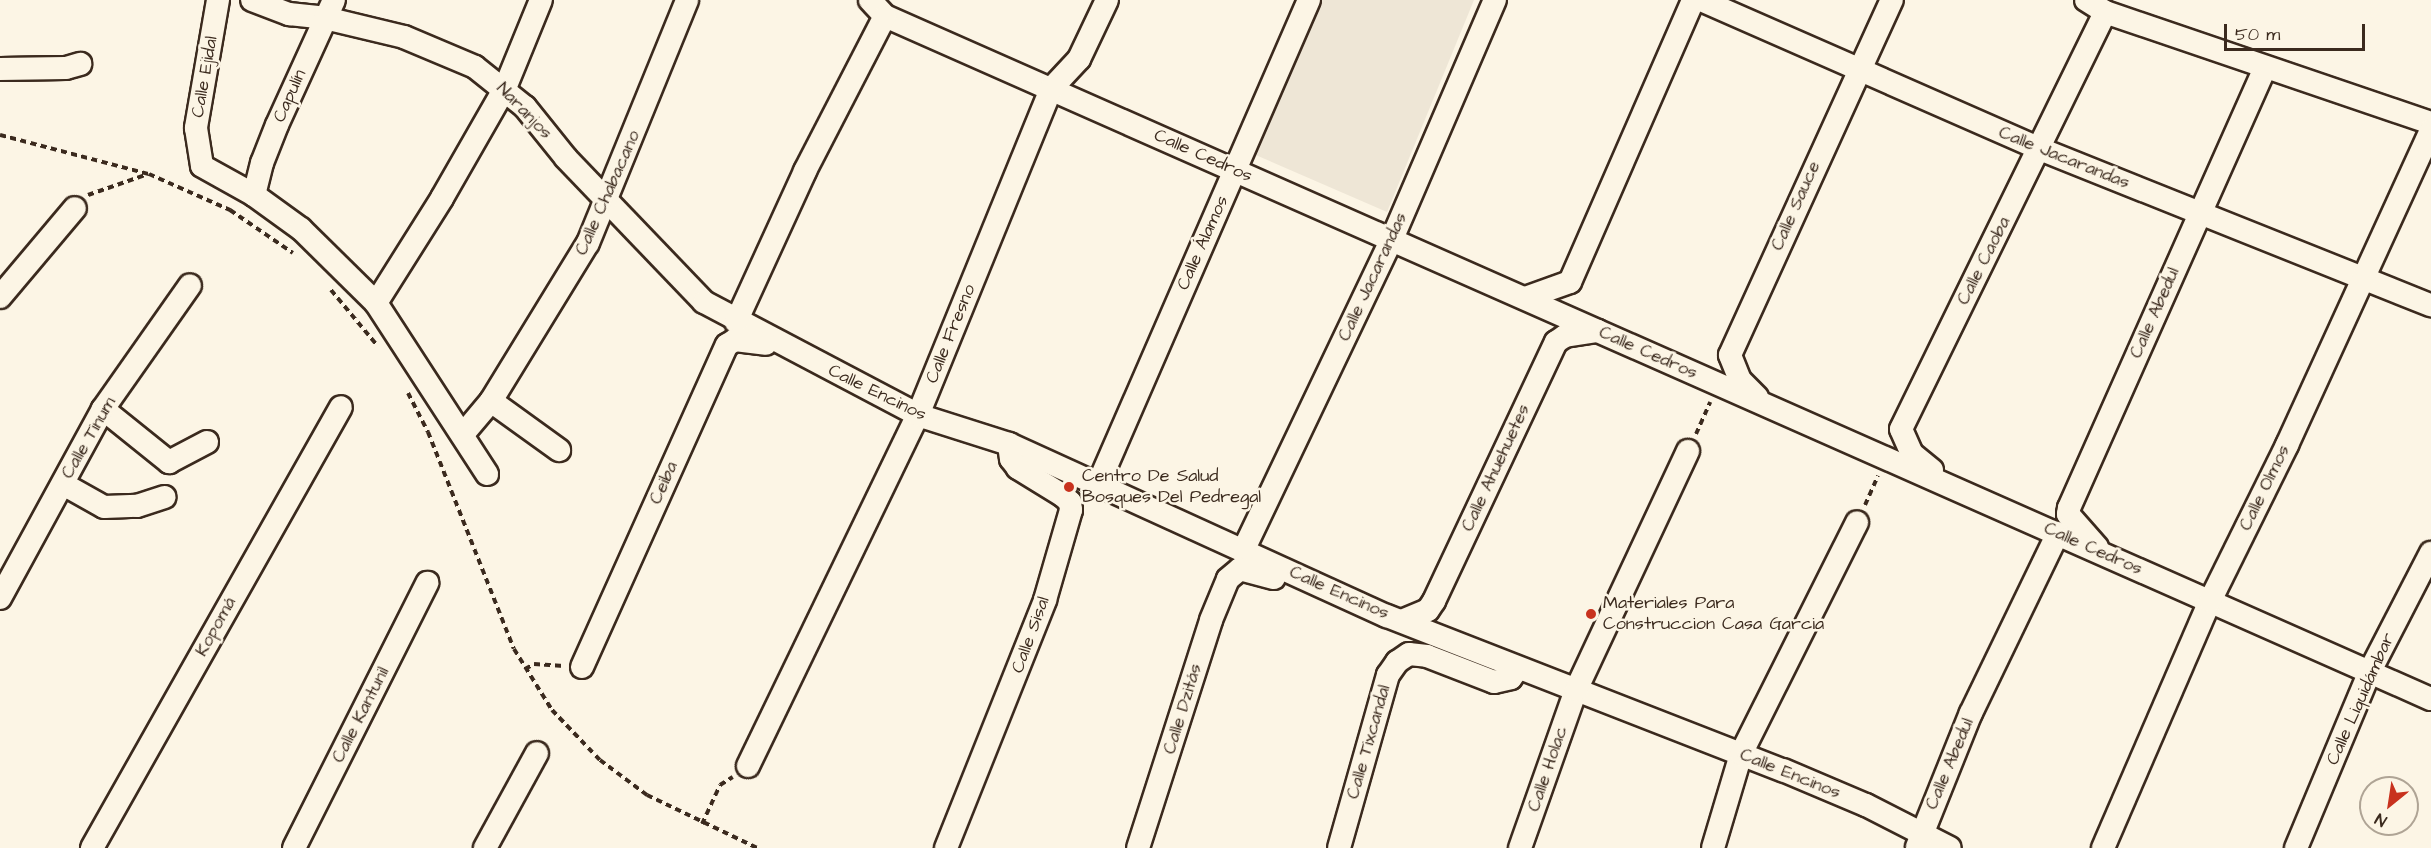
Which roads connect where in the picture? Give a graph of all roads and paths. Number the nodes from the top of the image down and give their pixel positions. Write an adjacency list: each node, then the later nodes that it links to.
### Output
1 (218, 0): 26 (street, Calle Ejidal)
2 (252, 0): 13 (street, Naranjos)
3 (541, 0): 18 (street)
4 (687, 0): 27 (street, Calle Chabacano)
5 (1107, 0): 19 (street, Calle Fresno)
6 (1309, 0): 24 (street, Calle Álamos)
7 (1495, 0): 30 (street, Calle Jacarandas)
8 (1693, 0): 36 (street)
9 (1701, 0): 17 (street, Calle Jacarandas)
10 (1892, 0): 17 (street, Calle Sauce)
11 (2095, 6): 15 (street); 23 (street, Calle Caoba)
12 (877, 8): 19 (street, Calle Cedros); 39 (street)
13 (330, 9): 18 (street, Naranjos); 26 (street, Capulín)
14 (80, 64): 16 (street)
15 (2265, 68): 20 (street); 29 (street, Calle Abedul)
16 (0, 69)
17 (1856, 71): 23 (street, Calle Jacarandas); 46 (street, Calle Sauce)
18 (505, 88): 27 (street, Naranjos); 37 (street)
19 (1051, 89): 24 (street, Calle Cedros); 49 (street, Calle Fresno)
20 (2431, 123)
21 (2431, 130): 32 (street, Calle Olmos)
22 (0, 135): 25 (path)
23 (2040, 149): 29 (street, Calle Jacarandas); 59 (street, Calle Caoba)
24 (1235, 170): 30 (street, Calle Cedros); 58 (street, Calle Álamos)
25 (149, 174): 28 (path); 31 (path)
26 (254, 195): 37 (street)
27 (605, 200): 39 (street, Naranjos); 45 (street, Calle Chabacano)
28 (75, 208): 35 (street)
29 (2199, 213): 32 (street, Calle Jacarandas); 65 (street, Calle Abedul)
30 (1392, 239): 36 (street, Calle Cedros); 64 (street, Calle Jacarandas)
31 (300, 258)
32 (2365, 278): 38 (street, Calle Jacarandas); 71 (street, Calle Olmos)
33 (190, 285): 48 (street, Calle Tinum)
34 (329, 287): 42 (path)
35 (0, 297)
36 (1525, 298): 40 (street, Calle Cedros)
37 (376, 303): 50 (street)
38 (2431, 305)
39 (736, 322): 41 (street, Calle Encinos)
40 (1599, 331): 44 (street, Calle Cedros); 72 (street, Calle Ahuehuetes)
41 (774, 342): 49 (street, Calle Encinos); 73 (street, Ceiba)
42 (381, 352)
43 (403, 384): 75 (path)
44 (1718, 384): 46 (street, Calle Cedros); 54 (path)
45 (490, 401): 50 (street, Calle Chabacano); 53 (street)
46 (1768, 405): 55 (street, Calle Cedros)
47 (341, 407): 84 (street, Kopomá)
48 (103, 409): 51 (street); 57 (street, Calle Tinum)
49 (918, 416): 52 (street, Calle Encinos); 81 (street, Calle Fresno)
50 (464, 433): 56 (street)
51 (207, 442)
52 (1009, 444): 58 (street, Calle Encinos); 88 (street, Calle Sisal)
53 (559, 450)
54 (1688, 451): 77 (street)
55 (1886, 458): 59 (street, Calle Cedros); 61 (path)
56 (487, 474)
57 (63, 484): 60 (street); 70 (street, Calle Tinum)
58 (1097, 487): 62 (street, Calle Encinos)
59 (1960, 490): 63 (street, Calle Cedros)
60 (165, 497)
61 (1857, 522): 80 (street)
62 (1190, 528): 64 (street, Calle Encinos); 67 (street)
63 (2058, 533): 65 (street, Calle Cedros); 83 (street, Calle Abedul)
64 (1243, 551): 69 (street, Calle Encinos)
65 (2100, 552): 71 (street, Calle Cedros)
66 (2431, 553): 76 (street, Calle Liquidámbar)
67 (1234, 573): 69 (street); 89 (street, Calle Dzitás)
68 (427, 583): 85 (street, Calle Kantunil)
69 (1338, 592): 72 (street, Calle Encinos)
70 (0, 598)
71 (2210, 601): 76 (street, Calle Cedros); 94 (street, Calle Olmos)
72 (1402, 621): 74 (street, Calle Encinos)
73 (582, 667): 75 (path)
74 (1518, 668): 77 (street, Calle Encinos); 90 (street, Calle Tixcandal)
75 (524, 669): 82 (path)
76 (2370, 671): 78 (street, Calle Cedros); 95 (street, Calle Liquidámbar)
77 (1576, 690): 80 (street, Calle Encinos); 91 (street, Calle Holac)
78 (2431, 699)
79 (537, 753): 86 (street)
80 (1741, 754): 83 (street, Calle Encinos); 92 (street)
81 (748, 766): 82 (path)
82 (702, 824): 87 (path)
83 (1919, 840): 93 (street, Calle Encinos)
84 (92, 848)
85 (294, 848)
86 (485, 848)
87 (757, 848)
88 (946, 848)
89 (1138, 848)
90 (1339, 848)
91 (1520, 848)
92 (1713, 848)
93 (1950, 848)
94 (2103, 848)
95 (2296, 848)

